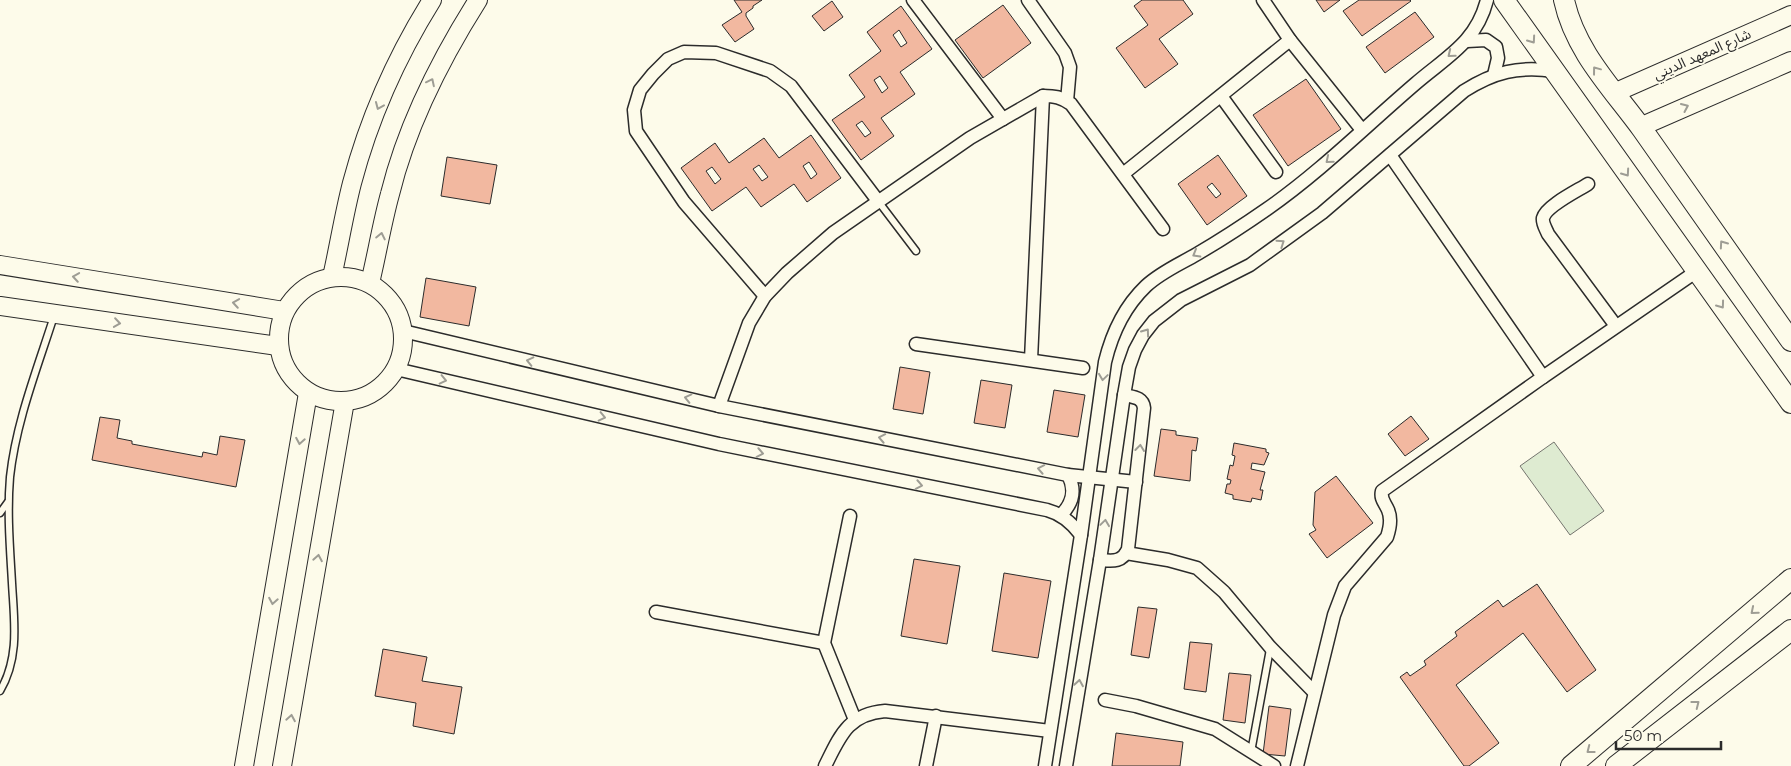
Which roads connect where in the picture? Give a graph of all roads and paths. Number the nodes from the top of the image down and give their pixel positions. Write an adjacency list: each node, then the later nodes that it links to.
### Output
1 (432, 0): 31 (street, one-way to 31)
2 (478, 0): 32 (street, one-way to 2)
3 (913, 0): 19 (street)
4 (1028, 0): 18 (street)
5 (1263, 0): 10 (street)
6 (1487, 0): 11 (street)
7 (1504, 0): 13 (main road, one-way to 13)
8 (1564, 0): 15 (main road, one-way to 8)
9 (1791, 15): 15 (street, شارع المعهد الديني)
10 (1290, 40): 17 (street); 21 (street)
11 (1467, 41): 14 (street); 21 (street, one-way to 21)
12 (1791, 61): 20 (street, one-way to 12)
13 (1554, 72): 14 (street); 30 (main road, one-way to 30)
14 (1494, 75): 22 (street)
15 (1614, 93): 20 (main road)
16 (1043, 96): 18 (street); 19 (street); 42 (street)
17 (1220, 96): 23 (street); 24 (street)
18 (1067, 101): 24 (street)
19 (1003, 119): 26 (street)
20 (1640, 127): 39 (main road, one-way to 20)
21 (1362, 130): 52 (street, one-way to 52)
22 (1390, 155): 45 (street); 47 (street, one-way to 22)
23 (1276, 172)
24 (1123, 174): 27 (street)
25 (1588, 184): 37 (street)
26 (878, 201): 28 (lane); 33 (street); 33 (street)
27 (1163, 228)
28 (916, 251)
29 (0, 265): 35 (street, one-way to 29)
30 (1697, 272): 37 (street); 49 (main road, one-way to 49)
31 (332, 277): 32 (street); 35 (street)
32 (370, 283): 38 (street)
33 (765, 296): 50 (street)
34 (0, 306): 36 (street)
35 (284, 311): 41 (street)
36 (54, 314): 41 (street, one-way to 41); 55 (lane)
37 (1616, 326): 45 (street)
38 (403, 331): 44 (street); 50 (street, one-way to 38)
39 (1791, 341)
40 (916, 344): 42 (street)
41 (278, 346): 46 (street)
42 (1031, 360): 43 (street)
43 (1083, 368)
44 (396, 369): 48 (street); 57 (street, one-way to 57)
45 (1543, 377): 68 (street)
46 (308, 393): 48 (street); 76 (street, one-way to 76)
47 (1124, 395): 53 (street); 54 (street, one-way to 47)
48 (345, 401): 77 (street, one-way to 48)
49 (1791, 404)
50 (719, 406): 51 (street, one-way to 50)
51 (1068, 475): 52 (street); 57 (street)
52 (1089, 477): 53 (street); 59 (street)
53 (1111, 479): 54 (street); 61 (street, one-way to 53)
54 (1136, 482): 60 (street)
55 (9, 500): 56 (lane); 67 (lane)
56 (0, 513)
57 (1061, 515): 59 (street)
58 (850, 516): 65 (street)
59 (1081, 535): 70 (street)
60 (1126, 553): 61 (street); 66 (street)
61 (1100, 560): 71 (street, one-way to 61)
62 (1791, 579): 84 (main road, one-way to 84)
63 (656, 612): 65 (street)
64 (1791, 630): 85 (main road, one-way to 64)
65 (824, 643): 73 (street)
66 (1270, 647): 68 (street); 75 (lane)
67 (0, 691)
68 (1314, 692): 83 (street)
69 (1105, 700): 75 (street)
70 (1055, 703): 71 (street); 74 (street)
71 (1076, 705): 81 (street)
72 (936, 716): 73 (street); 74 (street); 79 (street)
73 (855, 720): 78 (street)
74 (1050, 731): 80 (street)
75 (1251, 752): 82 (street)
76 (244, 766)
77 (282, 766)
78 (825, 766)
79 (926, 766)
80 (1044, 766)
81 (1066, 766)
82 (1274, 766)
83 (1297, 766)
84 (1571, 766)
85 (1616, 766)

